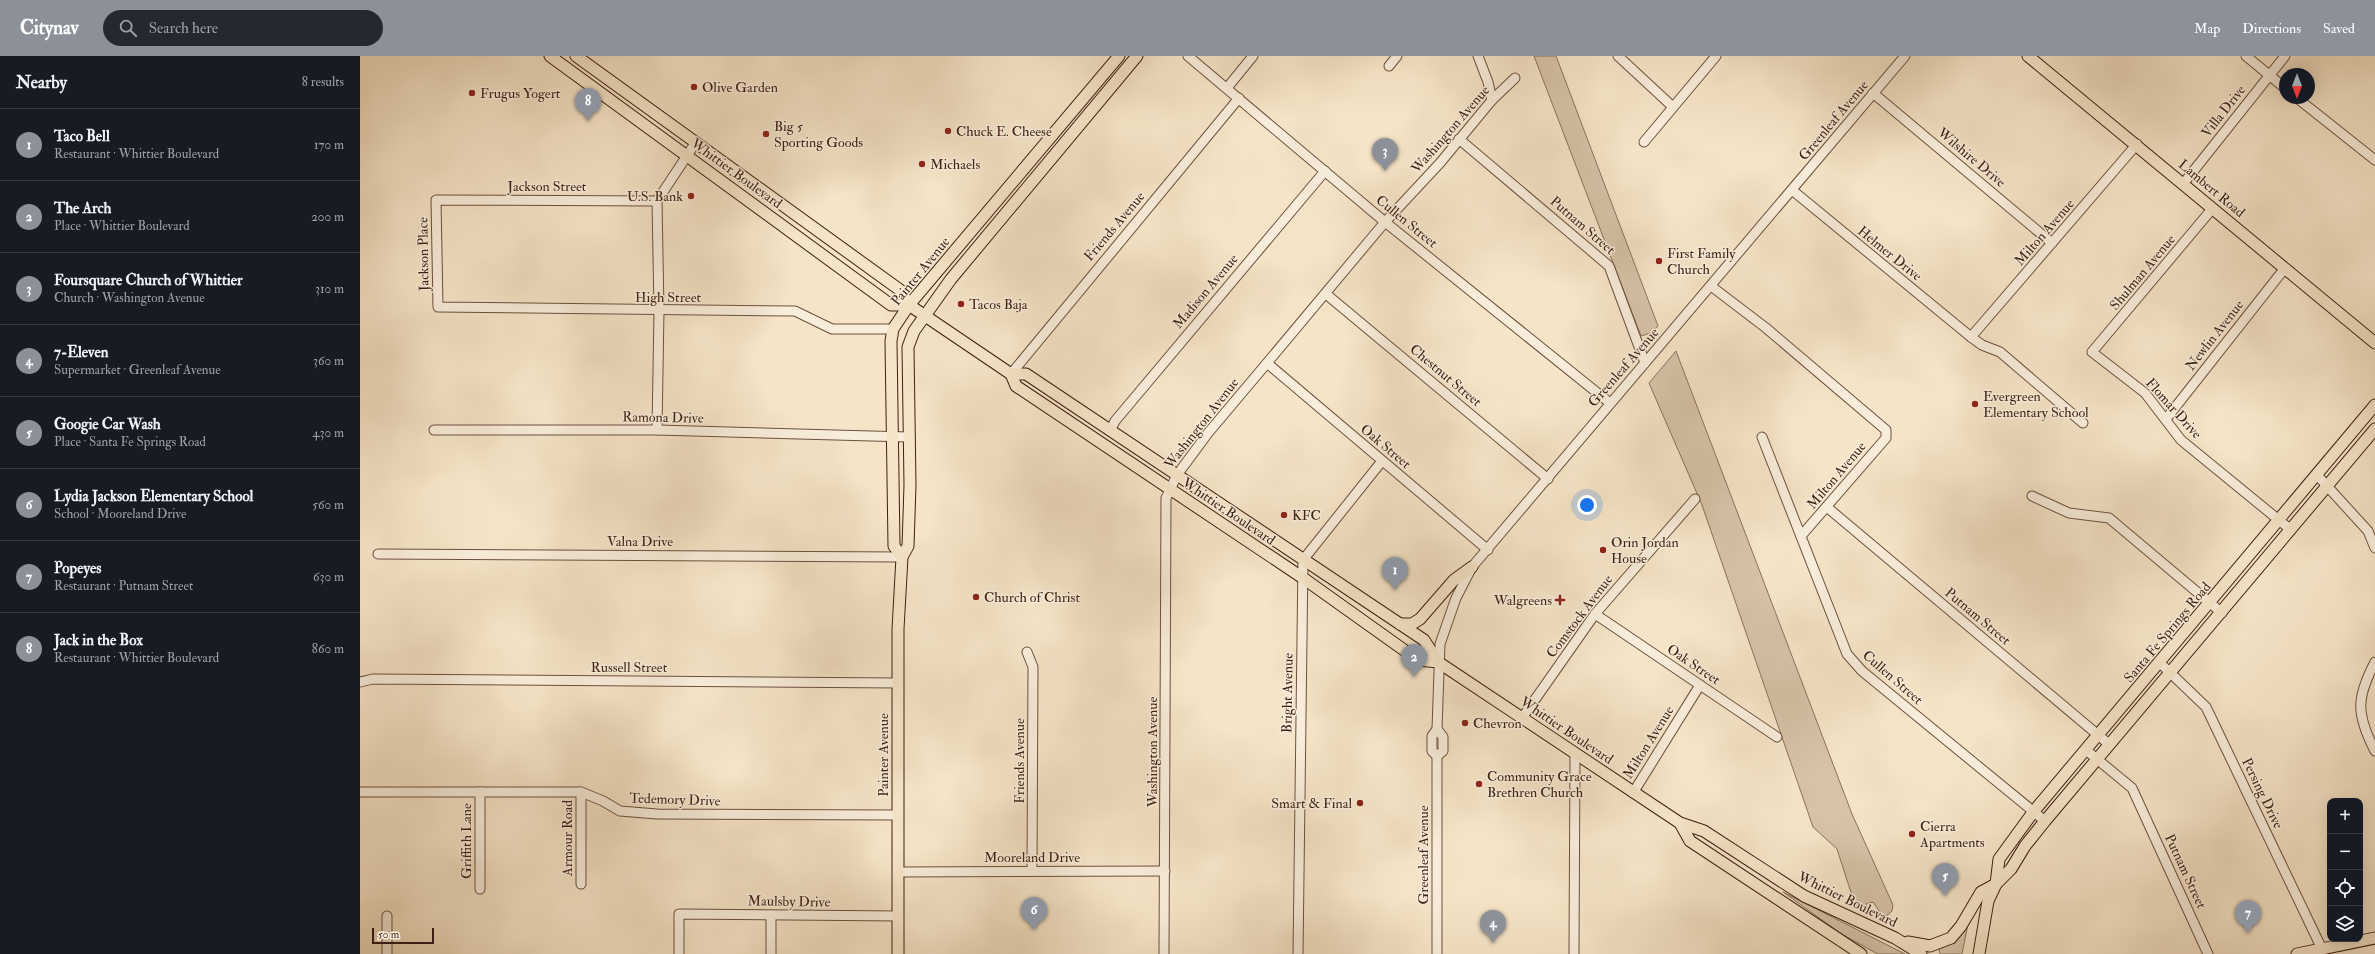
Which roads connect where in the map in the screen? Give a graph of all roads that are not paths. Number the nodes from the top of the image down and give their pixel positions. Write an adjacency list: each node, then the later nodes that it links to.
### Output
1 (550, 56): 30 (main road, Whittier Boulevard)
2 (576, 56): 27 (main road, Whittier Boulevard)
3 (1119, 56): 22 (main road); 43 (main road, Painter Avenue)
4 (1137, 56): 22 (main road, Painter Avenue)
5 (1188, 56): 19 (street, Cullen Street)
6 (1397, 56): 15 (street)
7 (1478, 56): 23 (street)
8 (1618, 56): 25 (street)
9 (1716, 56): 25 (street)
10 (1905, 56): 20 (street, Greenleaf Avenue)
11 (2028, 56): 29 (main road, Lambert Road)
12 (2246, 56): 16 (street)
13 (2285, 56): 16 (street, Villa Drive)
14 (1247, 58): 19 (street)
15 (1389, 66)
16 (2268, 75): 18 (street); 33 (street, Villa Drive)
17 (1515, 78): 23 (street, Washington Avenue)
18 (2279, 83)
19 (1227, 88): 21 (street, Cullen Street)
20 (1873, 93): 34 (street, Greenleaf Avenue); 39 (street, Wilshire Drive)
21 (1239, 98): 32 (street, Cullen Street); 53 (street, Friends Avenue)
22 (1100, 100): 46 (main road, Painter Avenue)
23 (1492, 100): 26 (street, Washington Avenue)
24 (2305, 104): 31 (street)
25 (1673, 107): 28 (street)
26 (1459, 139): 38 (street, Washington Avenue); 52 (street, Putnam Street)
27 (696, 142): 30 (street); 43 (main road, Whittier Boulevard)
28 (1644, 142)
29 (2137, 144): 33 (main road, Lambert Road); 39 (street, Milton Avenue)
30 (687, 155): 36 (street); 43 (main road, Whittier Boulevard)
31 (2375, 160)
32 (1325, 171): 38 (street, Cullen Street); 61 (street, Madison Avenue)
33 (2183, 184): 37 (main road, Lambert Road)
34 (1792, 190): 41 (street, Greenleaf Avenue); 48 (street, Helmer Drive)
35 (436, 200): 36 (street, Jackson Street); 44 (street, Jackson Place)
36 (657, 201): 45 (street)
37 (2212, 209): 40 (main road, Lambert Road); 50 (street, Shulman Avenue)
38 (1385, 222): 42 (street, Washington Avenue); 54 (street, Cullen Street)
39 (2052, 243): 48 (street, Milton Avenue)
40 (2285, 268): 49 (main road, Lambert Road); 56 (street, Newlin Avenue)
41 (1711, 286): 52 (street, Greenleaf Avenue); 75 (street, Milton Avenue)
42 (1326, 294): 51 (street, Washington Avenue); 70 (street, Chestnut Street)
43 (909, 305): 46 (main road, Whittier Boulevard); 47 (main road, Painter Avenue)
44 (438, 307): 45 (street, High Street)
45 (659, 311): 47 (street, High Street); 60 (street)
46 (925, 316): 53 (main road, Whittier Boulevard); 62 (main road, Painter Avenue)
47 (893, 329): 64 (main road, Painter Avenue)
48 (1971, 337): 57 (street, Helmer Drive)
49 (2375, 343)
50 (2092, 352): 56 (street, Flomar Drive)
51 (1267, 363): 67 (street, Oak Street); 69 (street, Washington Avenue)
52 (1645, 363): 54 (street, Greenleaf Avenue)
53 (1011, 374): 61 (main road, Whittier Boulevard); 72 (main road, Whittier Boulevard)
54 (1610, 403): 70 (street, Greenleaf Avenue)
55 (2375, 405): 68 (main road, Santa Fe Springs Road)
56 (2166, 419): 76 (street, Flomar Drive)
57 (2083, 423)
58 (2375, 429): 66 (main road, Santa Fe Springs Road)
59 (434, 430): 60 (street, Ramona Drive)
60 (657, 430): 64 (street, Ramona Drive)
61 (1110, 431): 69 (main road, Whittier Boulevard)
62 (908, 437): 64 (street, Ramona Drive); 82 (main road, Painter Avenue)
63 (1762, 437): 78 (street, Cullen Street)
64 (892, 438): 82 (main road, Painter Avenue)
65 (2375, 439): 66 (main road)
66 (2358, 451): 71 (main road, Santa Fe Springs Road)
67 (1382, 461): 80 (street, Oak Street); 83 (street)
68 (2317, 475): 71 (street); 76 (main road, Santa Fe Springs Road)
69 (1177, 476): 72 (street, Washington Avenue); 83 (main road, Whittier Boulevard)
70 (1548, 479): 80 (street, Greenleaf Avenue)
71 (2328, 487): 77 (main road, Santa Fe Springs Road); 79 (street)
72 (1170, 489): 85 (main road, Whittier Boulevard); 115 (street, Washington Avenue)
73 (2032, 496): 86 (street)
74 (1694, 499): 88 (street, Comstock Avenue)
75 (1828, 508): 78 (street, Milton Avenue); 99 (street, Putnam Street)
76 (2280, 519): 77 (street, Flomar Drive); 86 (main road, Santa Fe Springs Road)
77 (2291, 530): 87 (main road, Santa Fe Springs Road)
78 (1801, 536): 110 (street, Cullen Street)
79 (2375, 548)
80 (1488, 550): 84 (street, Greenleaf Avenue)
81 (378, 554): 82 (street, Valna Drive)
82 (902, 556): 96 (main road, Painter Avenue)
83 (1303, 560): 85 (street, Bright Avenue); 89 (main road, Whittier Boulevard)
84 (1472, 567): 89 (main road); 91 (street, Greenleaf Avenue)
85 (1303, 578): 91 (main road, Whittier Boulevard); 131 (street, Bright Avenue)
86 (2211, 602): 87 (street); 93 (main road, Santa Fe Springs Road)
87 (2222, 612): 94 (main road, Santa Fe Springs Road)
88 (1595, 614): 97 (street, Oak Street); 98 (street, Comstock Avenue)
89 (1400, 624): 91 (main road, Whittier Boulevard)
90 (1027, 652): 114 (street, Friends Avenue)
91 (1438, 662): 98 (main road, Whittier Boulevard); 132 (street, Greenleaf Avenue)
92 (2375, 662): 103 (street)
93 (2160, 663): 94 (street, Persing Drive); 99 (main road, Santa Fe Springs Road)
94 (2171, 674): 101 (main road, Santa Fe Springs Road); 125 (street, Persing Drive)
95 (360, 682): 96 (street, Russell Street)
96 (898, 683): 111 (main road, Painter Avenue)
97 (1700, 685): 100 (street, Oak Street); 109 (street, Milton Avenue)
98 (1522, 718): 104 (main road, Whittier Boulevard)
99 (2099, 735): 101 (street, Putnam Street); 102 (main road, Santa Fe Springs Road)
100 (1777, 737)
101 (2110, 745): 105 (main road, Santa Fe Springs Road)
102 (2086, 750): 105 (street, Putnam Street); 110 (main road, Santa Fe Springs Road)
103 (2375, 750)
104 (1574, 754): 109 (main road, Whittier Boulevard); 133 (street)
105 (2098, 760): 112 (main road, Santa Fe Springs Road); 137 (street, Putnam Street)
106 (360, 792): 107 (street, Tedemory Drive)
107 (480, 792): 108 (street, Tedemory Drive); 119 (street, Griffith Lane)
108 (581, 792): 111 (street, Tedemory Drive); 117 (street, Armour Road)
109 (1633, 793): 113 (main road, Whittier Boulevard)
110 (2034, 811): 112 (street, Cullen Street); 118 (main road, Santa Fe Springs Road)
111 (898, 815): 116 (main road, Painter Avenue)
112 (2045, 822): 118 (main road, Santa Fe Springs Road)
113 (1680, 823): 123 (main road, Whittier Boulevard); 134 (main road, Whittier Boulevard)
114 (1032, 871): 115 (street, Mooreland Drive); 116 (street, Mooreland Drive)
115 (1166, 871): 130 (street, Washington Avenue)
116 (898, 872): 122 (main road, Painter Avenue)
117 (581, 884)
118 (1996, 884): 123 (main road); 136 (main road, Santa Fe Springs Road)
119 (480, 889)
120 (771, 915): 122 (street, Maulsby Drive); 127 (street, Maulsby Drive); 128 (street)
121 (387, 916): 126 (street)
122 (898, 916): 129 (main road, Painter Avenue)
123 (1895, 938): 135 (main road, Whittier Boulevard)
124 (2375, 938): 125 (main road)
125 (2322, 949): 138 (main road)
126 (387, 954)
127 (679, 954)
128 (771, 954)
129 (898, 954)
130 (1164, 954)
131 (1298, 954)
132 (1437, 954)
133 (1574, 954)
134 (1861, 954)
135 (1921, 954)
136 (1979, 954)
137 (2208, 954)
138 (2297, 954)

